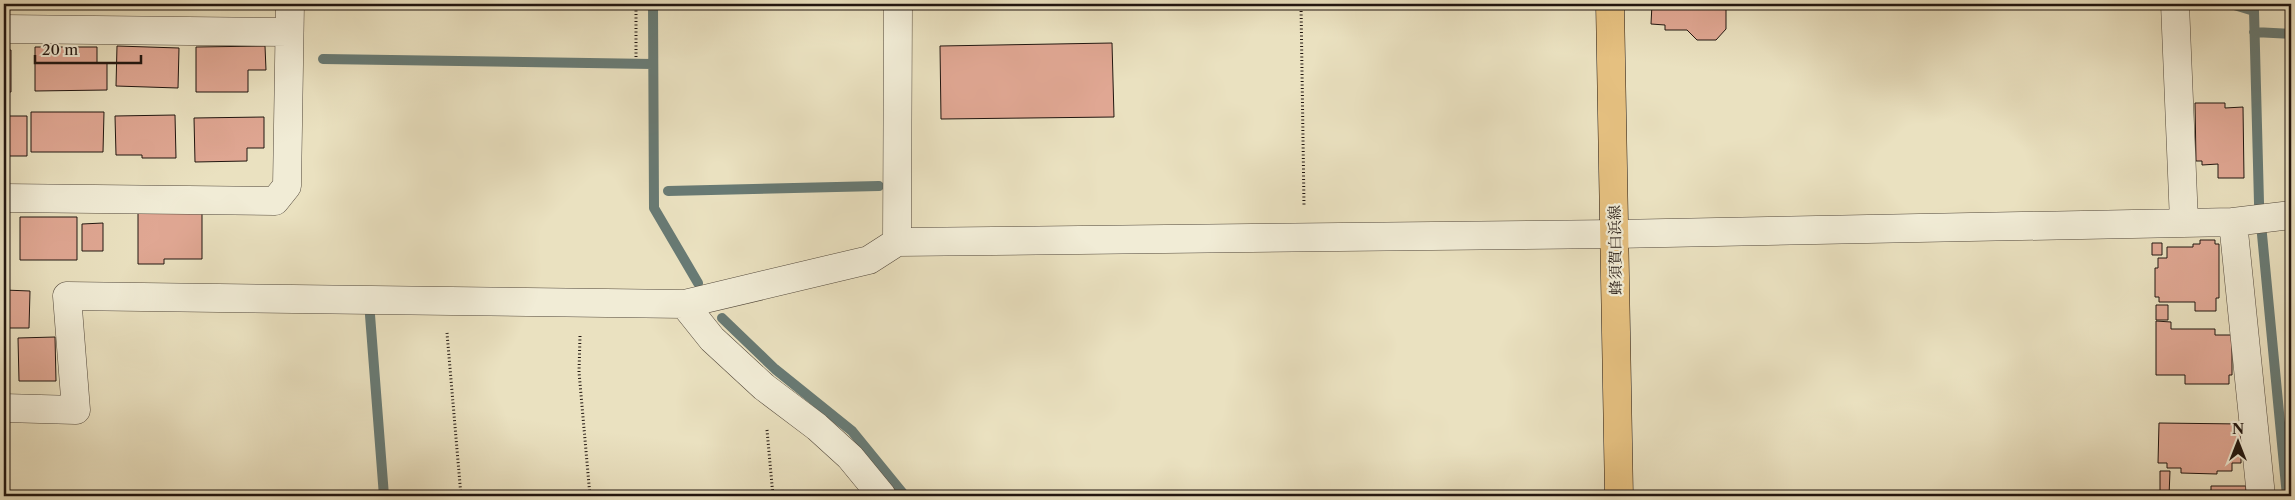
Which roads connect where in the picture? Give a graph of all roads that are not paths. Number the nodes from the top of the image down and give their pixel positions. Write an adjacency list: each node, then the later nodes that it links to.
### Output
1 (290, 4): 6 (street)
2 (898, 4): 11 (street)
3 (1610, 4): 10 (main road, 蜂須賀白浜線)
4 (2175, 4): 9 (street)
5 (4, 29): 6 (street)
6 (289, 32): 7 (street)
7 (4, 198)
8 (2261, 219): 9 (street); 16 (street)
9 (2184, 222): 10 (street)
10 (1614, 234): 11 (street); 15 (main road, 蜂須賀白浜線)
11 (897, 242): 12 (street)
12 (684, 304): 13 (street); 14 (street)
13 (4, 408)
14 (882, 496)
15 (1619, 496)
16 (2261, 496)

